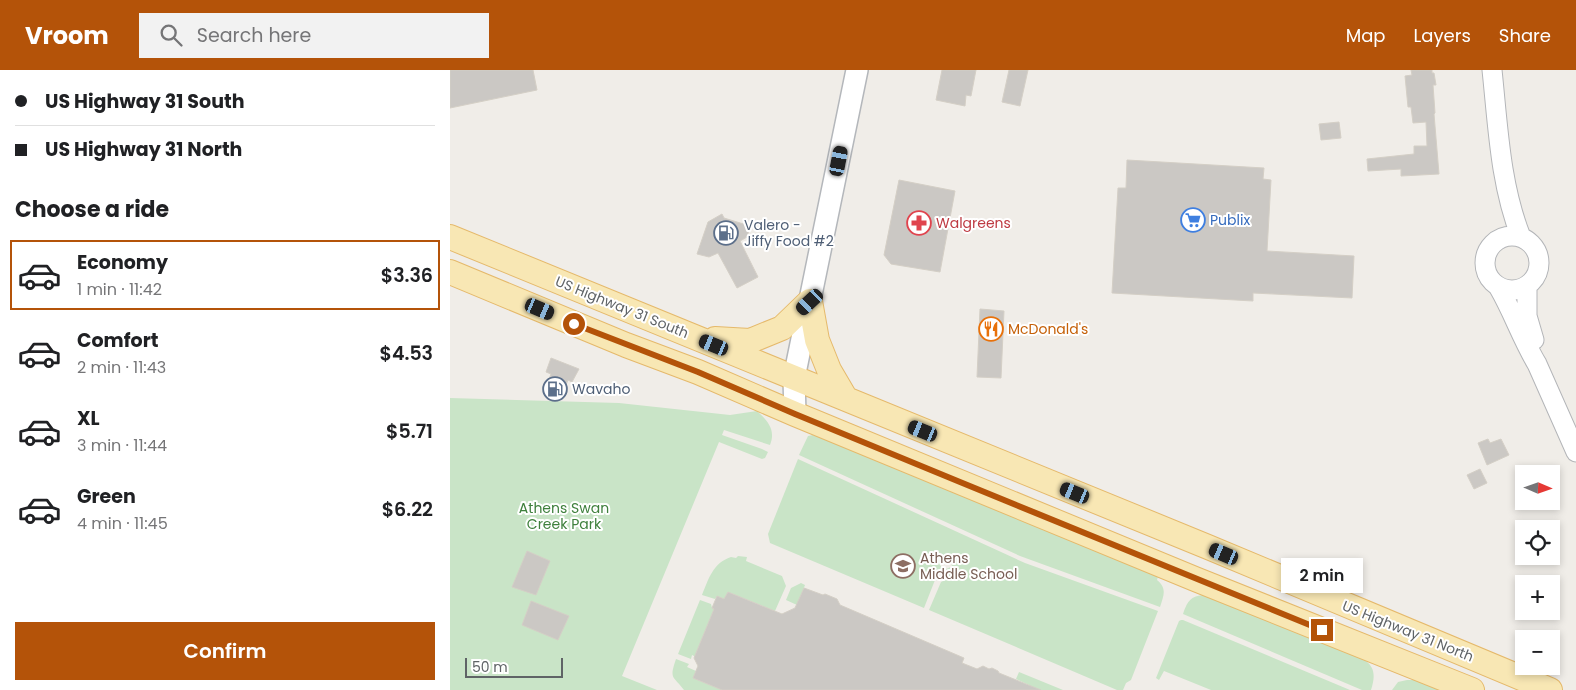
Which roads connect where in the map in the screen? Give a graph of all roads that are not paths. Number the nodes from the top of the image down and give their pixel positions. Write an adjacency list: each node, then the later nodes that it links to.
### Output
1 (857, 70): 10 (main road)
2 (1492, 70): 3 (street)
3 (1502, 166): 5 (street); 6 (street)
4 (450, 237): 11 (main road, US Highway 31 South)
5 (1521, 237): 6 (street); 8 (street)
6 (1490, 247): 9 (street)
7 (450, 272): 15 (main road)
8 (1527, 286): 9 (street); 12 (street)
9 (1499, 288): 12 (street)
10 (810, 302): 11 (main road); 13 (main road); 14 (main road)
11 (697, 338): 13 (main road, US Highway 31 South)
12 (1537, 364): 16 (street)
13 (794, 378): 14 (main road, US Highway 31 North); 15 (main road)
14 (846, 400): 18 (main road, US Highway 31 North)
15 (795, 414): 17 (main road)
16 (1576, 452)
17 (1472, 690)
18 (1550, 690)

